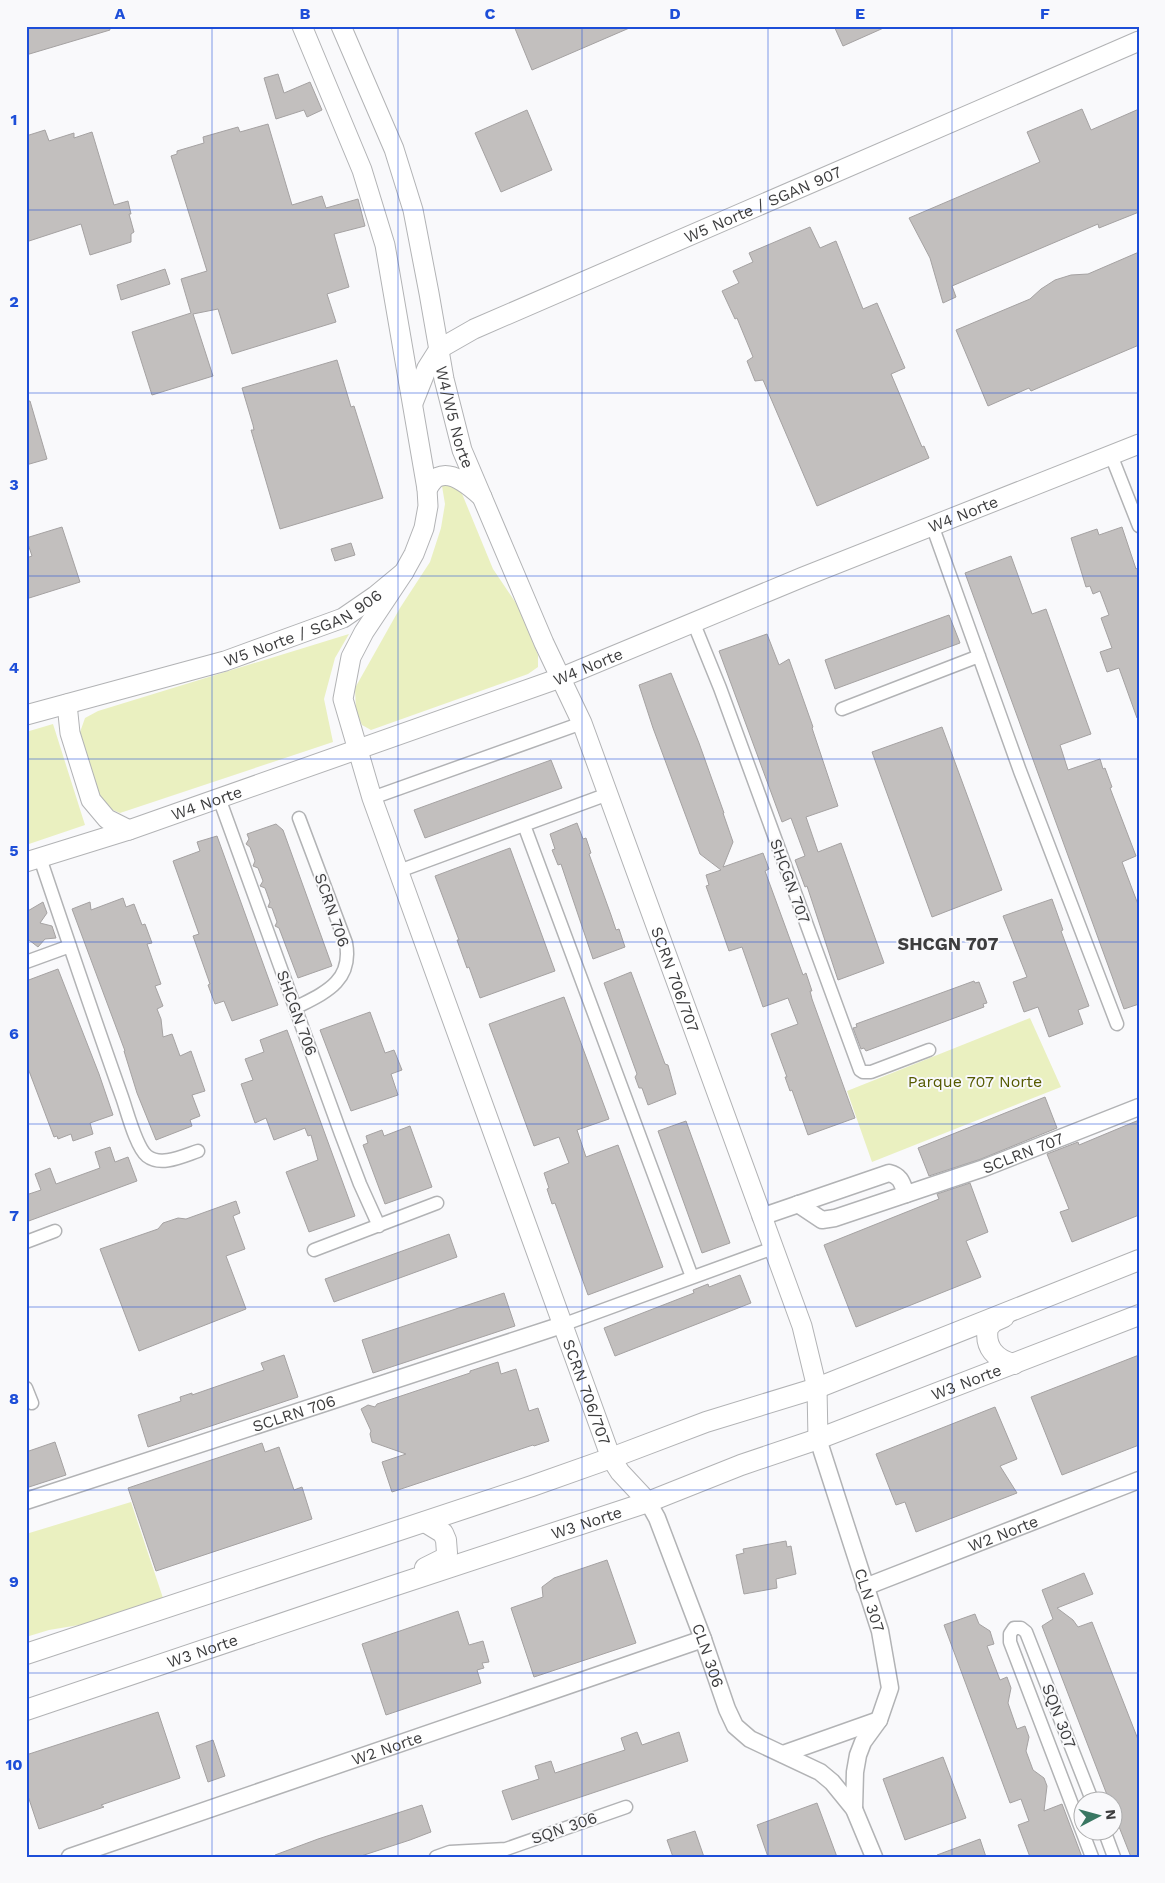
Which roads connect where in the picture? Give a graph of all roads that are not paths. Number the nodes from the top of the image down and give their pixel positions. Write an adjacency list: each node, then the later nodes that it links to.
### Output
1 (302, 26): 5 (main road)
2 (341, 26): 4 (main road, W4/W5 Norte)
3 (1139, 41): 4 (main road, W5 Norte / SGAN 907)
4 (439, 349): 5 (main road); 9 (main road, W4/W5 Norte)
5 (413, 404): 8 (main road, W5 Norte / SGAN 906)
6 (1139, 444): 7 (main road, W4 Norte)
7 (1111, 455): 10 (main road, W4 Norte); 11 (street)
8 (427, 489): 9 (main road); 12 (main road, W5 Norte / SGAN 906)
9 (483, 498): 15 (main road, W4/W5 Norte)
10 (932, 525): 13 (main road, W4 Norte); 14 (street)
11 (1139, 526)
12 (404, 572): 16 (main road, W5 Norte / SGAN 906); 20 (main road, SCRN 706/707)
13 (694, 624): 15 (main road, W4 Norte); 33 (street, SHCGN 707)
14 (979, 656): 17 (street); 32 (street)
15 (560, 678): 19 (main road, W4/W5 Norte); 20 (main road, W4 Norte)
16 (67, 704): 18 (main road, W5 Norte / SGAN 906); 26 (main road)
17 (842, 709)
18 (26, 715)
19 (582, 723): 21 (main road, W4/W5 Norte); 23 (street)
20 (357, 749): 22 (main road, W4 Norte); 23 (main road, SCRN 706/707)
21 (608, 794): 25 (street); 39 (main road, SCRN 706/707)
22 (219, 798): 26 (main road, W4 Norte); 31 (street, SHCGN 706)
23 (372, 798): 28 (main road, SCRN 706/707)
24 (299, 818): 31 (street, SCRN 706)
25 (524, 825): 28 (street); 46 (street)
26 (129, 830): 27 (main road, W4 Norte)
27 (33, 860): 29 (street)
28 (399, 871): 49 (main road, SCRN 706/707)
29 (70, 946): 30 (street); 35 (street)
30 (26, 962)
31 (295, 1008): 40 (street, SHCGN 706)
32 (1118, 1024)
33 (929, 1050)
34 (1139, 1107): 36 (street, SCLRN 707)
35 (198, 1151)
36 (906, 1194): 38 (street, SCLRN 707); 38 (street)
37 (437, 1203): 40 (street)
38 (798, 1204): 39 (street)
39 (761, 1217): 43 (main road, SCRN 706/707)
40 (379, 1226): 44 (street)
41 (55, 1231): 42 (street)
42 (26, 1242)
43 (773, 1248): 46 (street, SCRN 706/707); 52 (main road, SCRN 706/707)
44 (314, 1250)
45 (1139, 1260): 47 (main road)
46 (692, 1277): 49 (street, SCRN 706/707)
47 (1034, 1301): 50 (main road); 52 (main road)
48 (1139, 1315): 50 (main road, W3 Norte)
49 (562, 1325): 55 (main road, SCRN 706/707); 57 (street, SCLRN 706)
50 (1014, 1364): 54 (main road, W3 Norte)
51 (26, 1388): 53 (street)
52 (817, 1388): 54 (main road, CLN 307); 55 (main road)
53 (32, 1403)
54 (818, 1439): 58 (main road, W3 Norte); 61 (street, CLN 307)
55 (611, 1458): 58 (main road, CLN 306); 59 (main road)
56 (1139, 1480): 61 (street, W2 Norte)
57 (26, 1501)
58 (648, 1502): 60 (main road, W3 Norte); 62 (street, CLN 306)
59 (425, 1522): 60 (main road); 63 (main road)
60 (390, 1586): 64 (main road, W3 Norte)
61 (865, 1587): 65 (street, CLN 307)
62 (704, 1639): 66 (street, CLN 306); 74 (street, W2 Norte)
63 (26, 1654)
64 (26, 1710)
65 (879, 1720): 66 (street); 70 (street, CLN 307)
66 (783, 1754): 70 (street, CLN 306)
67 (1088, 1790): 68 (street, SQN 307)
68 (1072, 1805)
69 (626, 1807): 73 (street, SQN 306)
70 (854, 1809): 76 (street)
71 (1086, 1840): 77 (street, SQN 307)
72 (1108, 1840): 78 (street)
73 (473, 1854): 75 (street, SQN 306)
74 (70, 1857)
75 (436, 1857)
76 (874, 1857)
77 (1092, 1857)
78 (1114, 1857)

